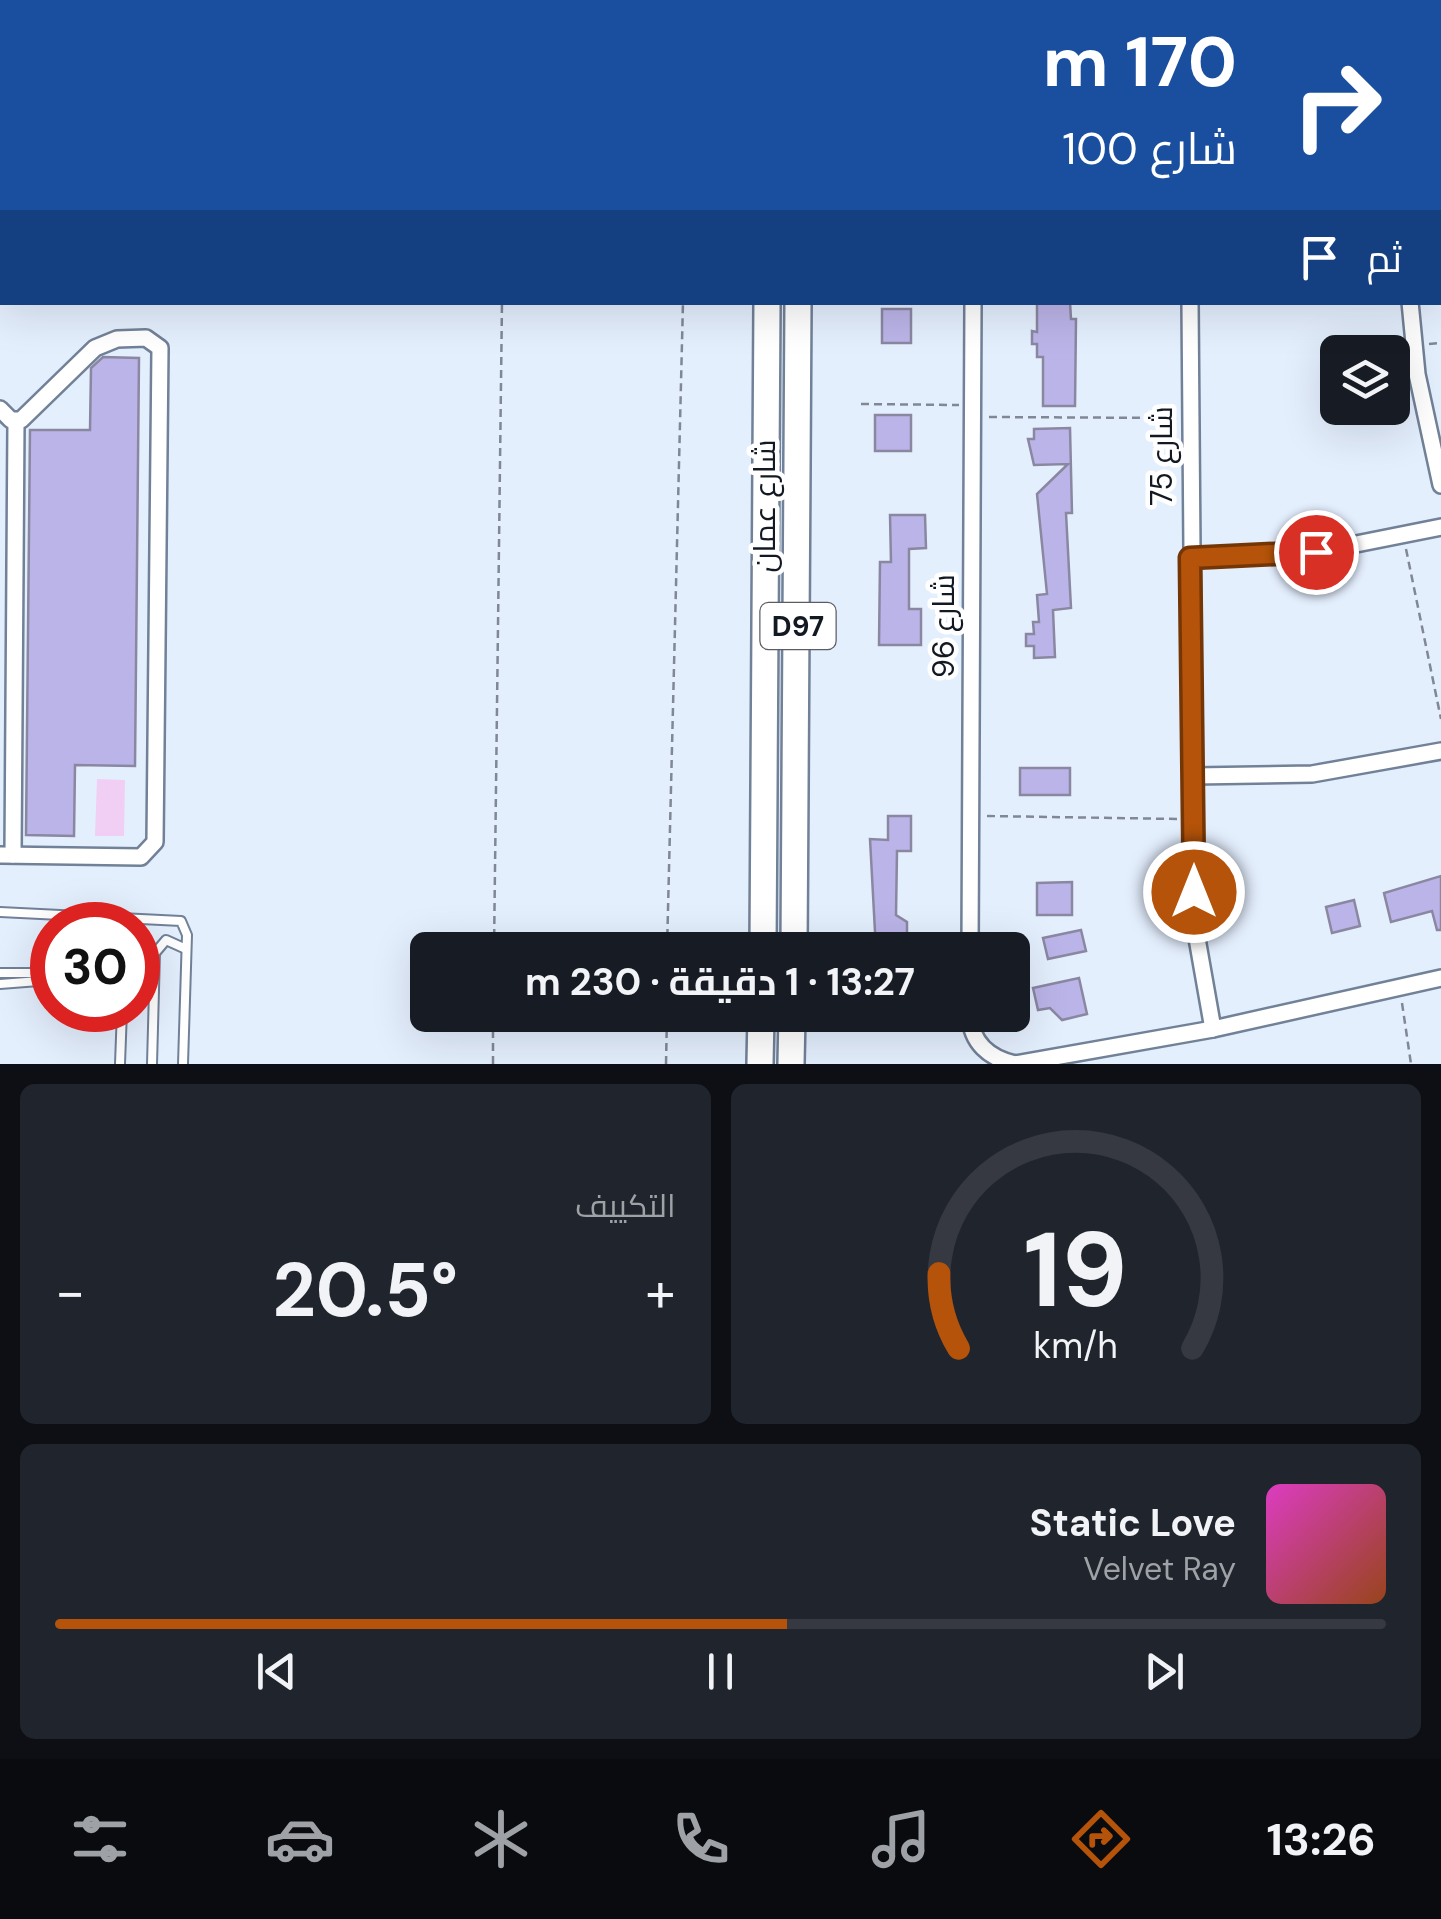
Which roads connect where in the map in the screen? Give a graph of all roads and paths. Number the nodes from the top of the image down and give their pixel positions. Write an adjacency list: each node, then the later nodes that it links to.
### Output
1 (502, 305): 24 (path)
2 (682, 305): 25 (path)
3 (767, 305): 26 (main road, شارع عمان / D97)
4 (798, 305): 27 (main road, شارع عمان / D97)
5 (973, 305): 10 (street, شارع 96)
6 (1190, 305): 11 (street, شارع 75)
7 (1410, 305): 13 (street)
8 (861, 404): 10 (path)
9 (0, 409): 12 (street)
10 (972, 411): 11 (path); 20 (street, شارع 96)
11 (1190, 418): 16 (street, شارع 75)
12 (16, 422): 22 (street); 22 (street)
13 (1441, 485)
14 (1441, 527): 15 (street)
15 (1403, 535): 16 (street); 17 (path)
16 (1190, 558): 19 (street, شارع 75)
17 (1441, 719)
18 (1441, 751): 19 (street)
19 (1194, 776): 21 (street, شارع 75)
20 (970, 816): 21 (path); 28 (street, شارع 96)
21 (1194, 820): 36 (street, شارع 75)
22 (6, 855)
23 (0, 912): 30 (lane)
24 (494, 932)
25 (668, 932)
26 (763, 932)
27 (794, 932)
28 (970, 932)
29 (160, 945): 30 (lane)
30 (186, 949): 46 (lane)
31 (0, 973): 32 (lane)
32 (28, 977): 34 (lane)
33 (1441, 978): 35 (street)
34 (0, 984)
35 (1399, 987): 36 (street); 51 (path)
36 (1213, 1028): 43 (street)
37 (122, 1032): 44 (lane)
38 (153, 1032): 45 (lane)
39 (493, 1032): 47 (path)
40 (667, 1032): 48 (path)
41 (761, 1032): 49 (main road)
42 (792, 1032): 50 (main road)
43 (974, 1032)
44 (123, 1063)
45 (152, 1064)
46 (183, 1064)
47 (493, 1064)
48 (666, 1064)
49 (760, 1064)
50 (791, 1064)
51 (1410, 1064)

